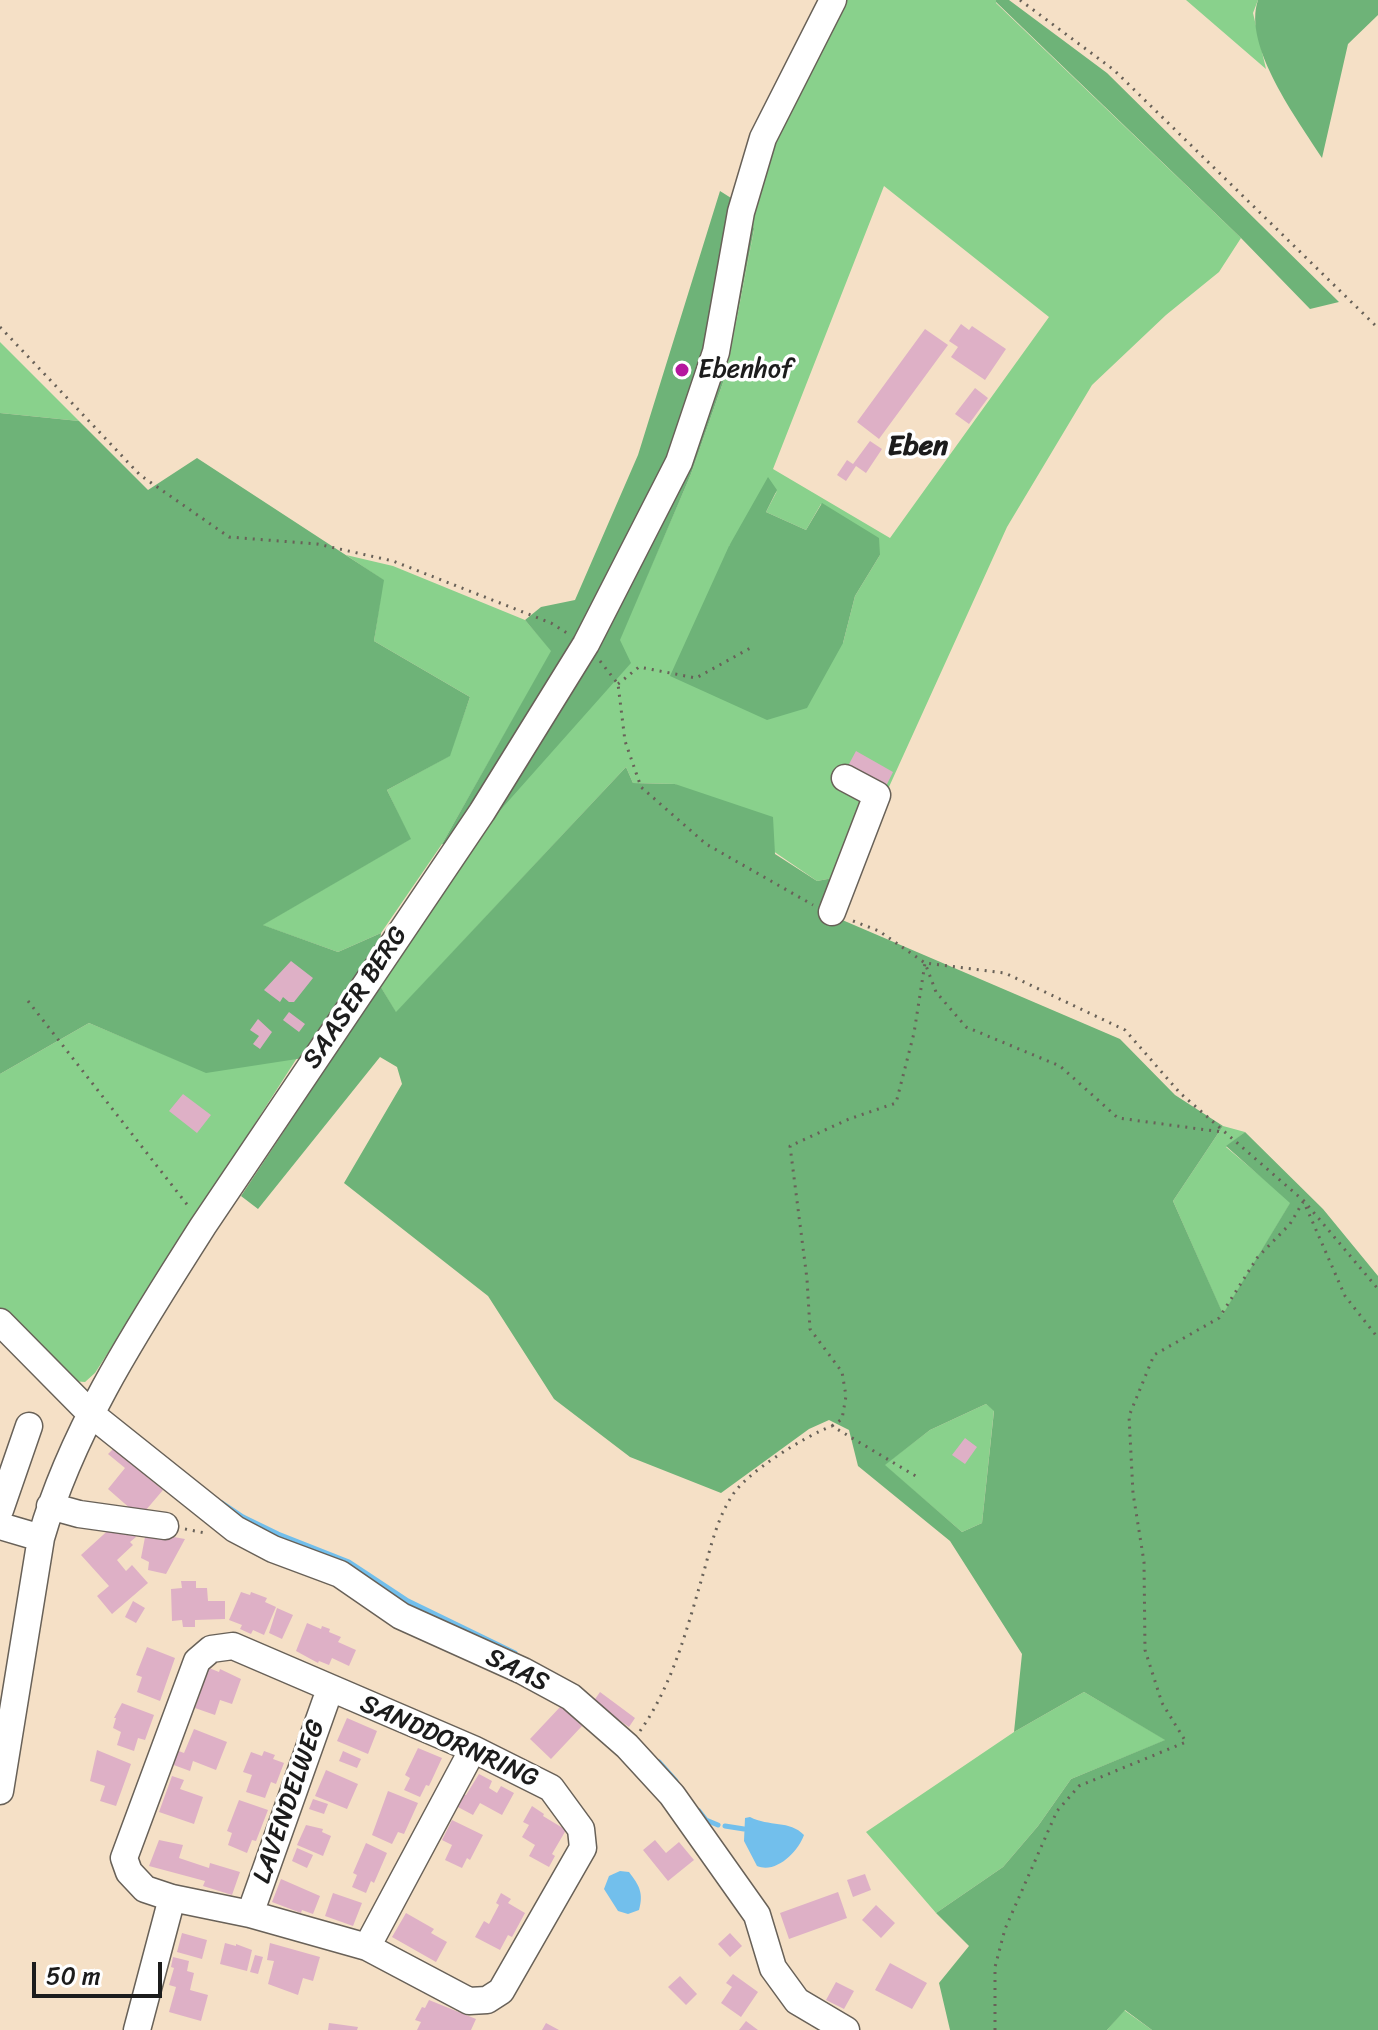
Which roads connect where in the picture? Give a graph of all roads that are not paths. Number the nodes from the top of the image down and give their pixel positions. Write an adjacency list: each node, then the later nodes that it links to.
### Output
1 (833, 0): 5 (street, SAASER BERG)
2 (845, 778): 3 (street)
3 (832, 912)
4 (0, 1322): 5 (street, SAAS)
5 (91, 1414): 7 (street, SAASER BERG); 18 (street, SAAS)
6 (29, 1426): 8 (street)
7 (50, 1506): 10 (street); 11 (street, SAASER BERG)
8 (0, 1510)
9 (0, 1526): 11 (street)
10 (165, 1526)
11 (41, 1538): 14 (street, SAASER BERG)
12 (330, 1689): 13 (street, SANDDORNRING); 15 (street, SANDDORNRING); 16 (street, LAVENDELWEG)
13 (473, 1749): 17 (street); 17 (street, SANDDORNRING)
14 (0, 1791)
15 (172, 1898): 16 (street, SANDDORNRING); 19 (street)
16 (250, 1914): 17 (street, SANDDORNRING)
17 (367, 1947)
18 (811, 2021): 20 (street, SAAS)
19 (137, 2030)
20 (846, 2030)

